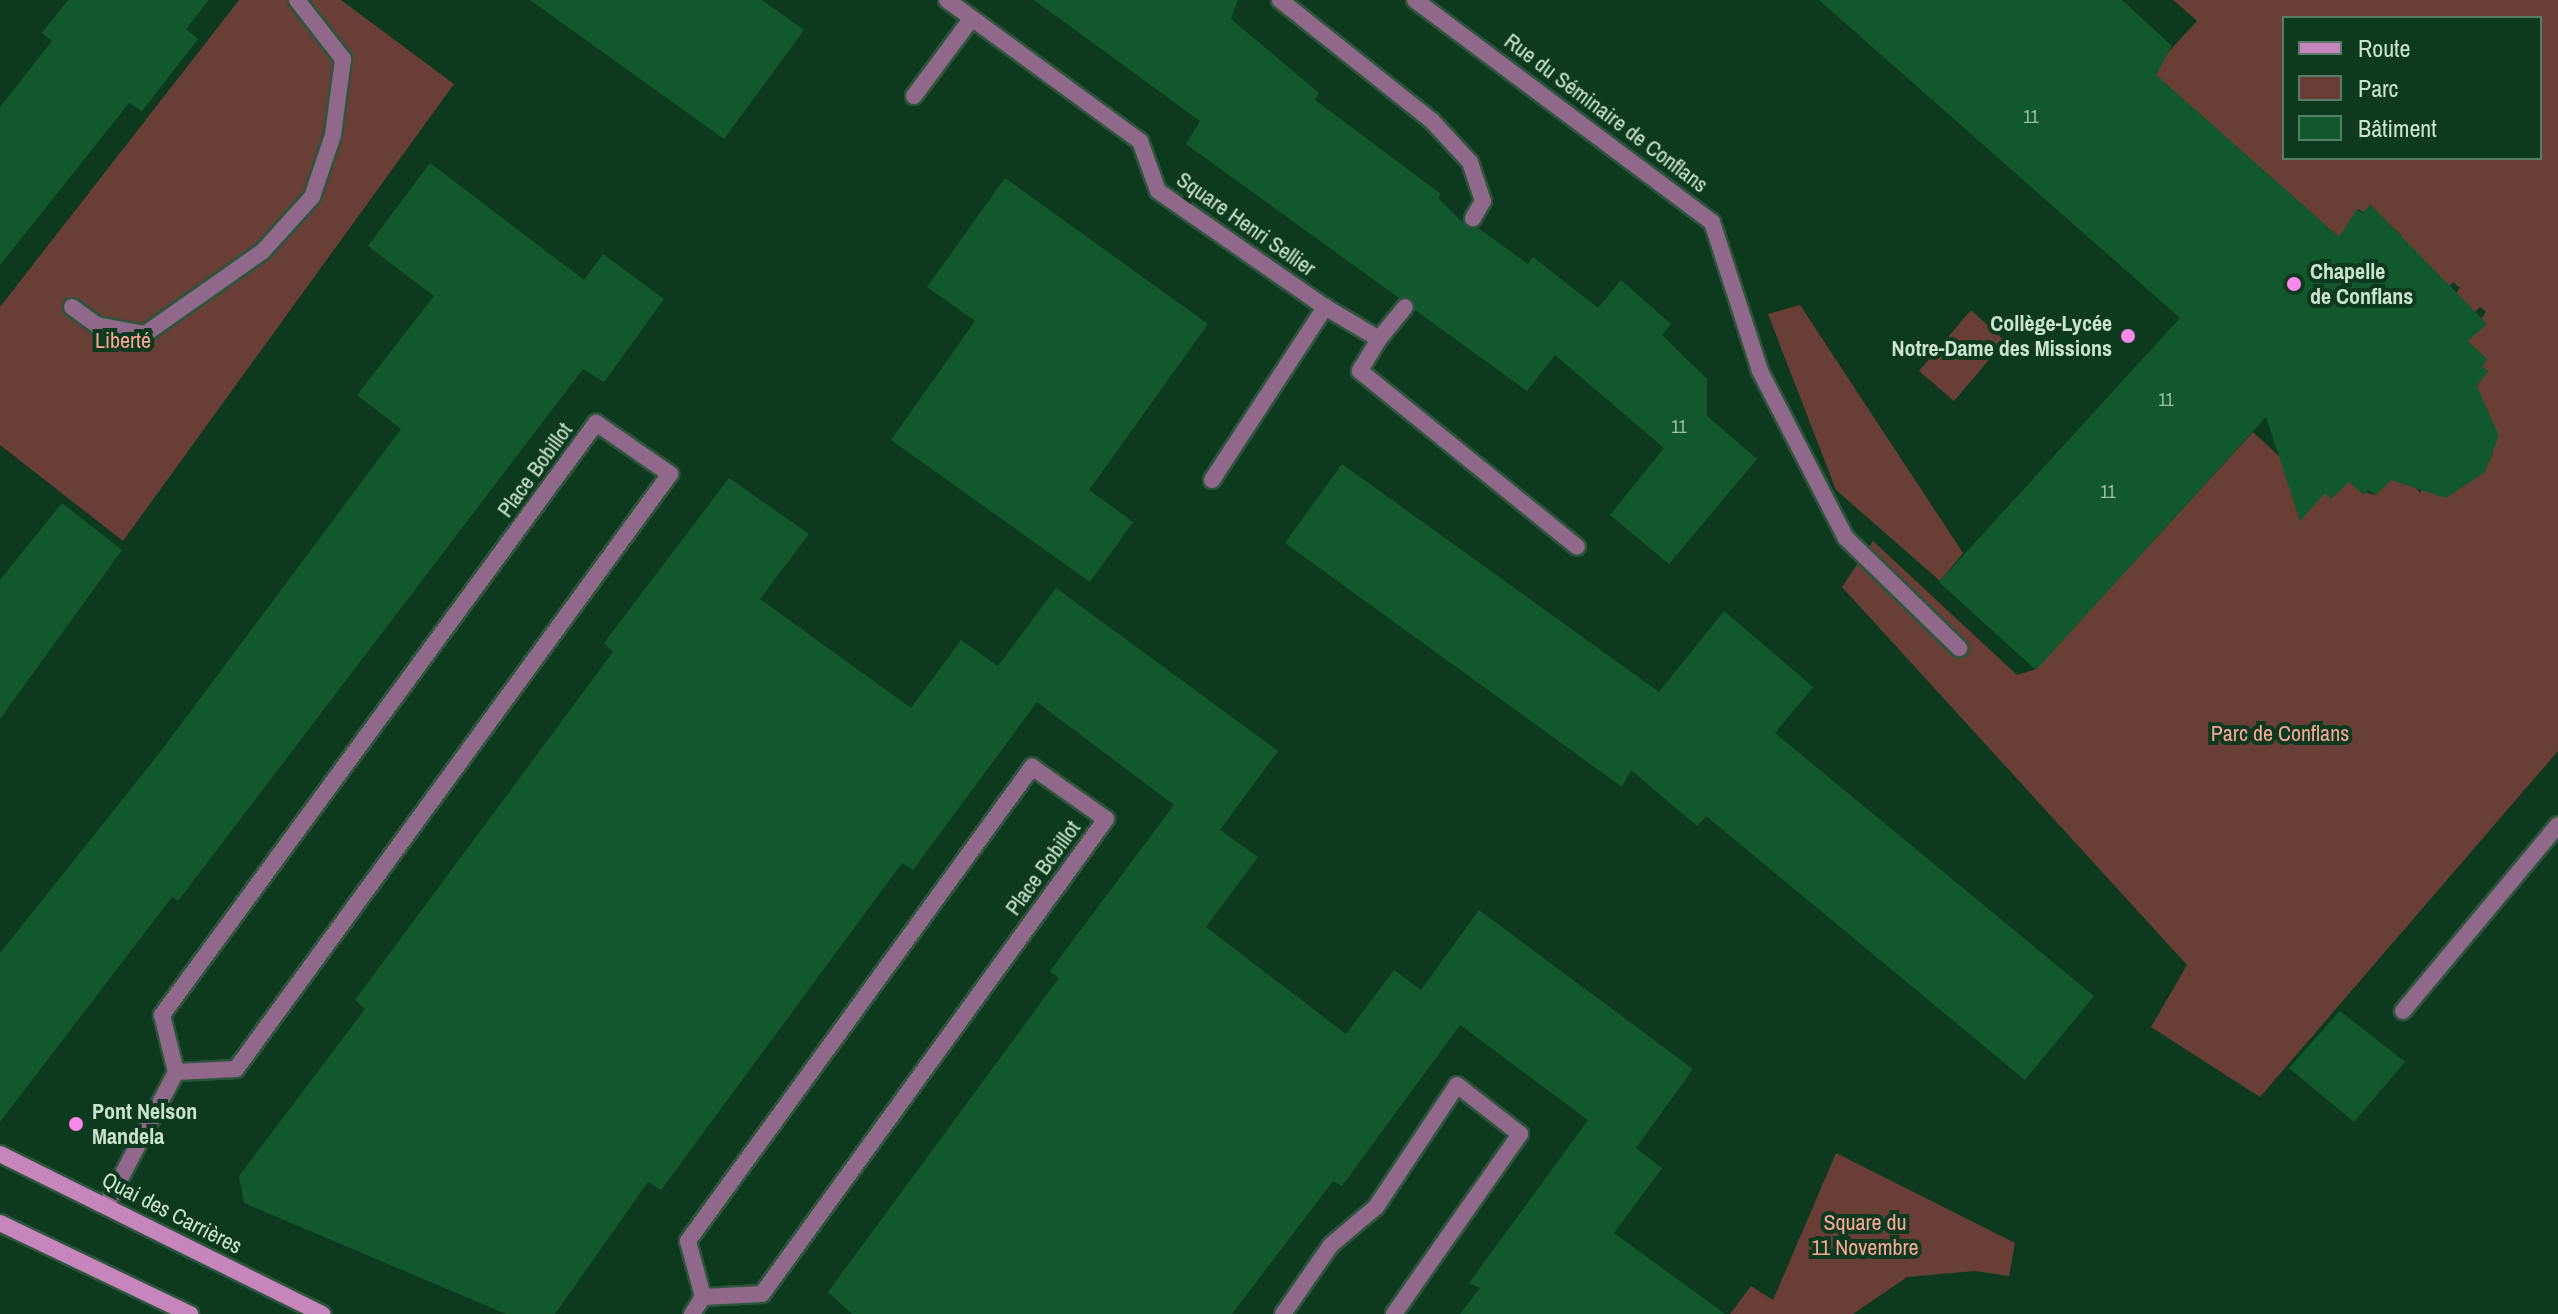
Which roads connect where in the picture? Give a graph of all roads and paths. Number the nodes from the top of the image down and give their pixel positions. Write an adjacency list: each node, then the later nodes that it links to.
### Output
1 (297, 0): 8 (lane)
2 (947, 0): 5 (lane, Square Henri Sellier)
3 (1280, 0): 7 (lane)
4 (1415, 0): 14 (lane, Rue du Séminaire de Conflans)
5 (972, 18): 6 (lane); 9 (lane, Square Henri Sellier)
6 (914, 96)
7 (1473, 218)
8 (72, 307)
9 (1325, 307): 11 (lane, Square Henri Sellier); 12 (lane, Square Henri Sellier)
10 (1405, 307): 11 (lane)
11 (1379, 339): 13 (lane)
12 (1212, 480)
13 (1577, 547)
14 (1959, 648)
15 (2558, 825): 16 (lane)
16 (2403, 1011)
17 (176, 1072): 17 (lane, Place Bobillot); 19 (lane)
18 (0, 1154): 19 (main road, Quai des Carrières)
19 (107, 1204): 23 (main road, Quai des Carrières)
20 (0, 1223): 22 (main road)
21 (703, 1297): 21 (lane, Place Bobillot); 24 (lane)
22 (190, 1314)
23 (322, 1314)
24 (692, 1314)
25 (1283, 1314): 26 (lane)
26 (1394, 1314)

